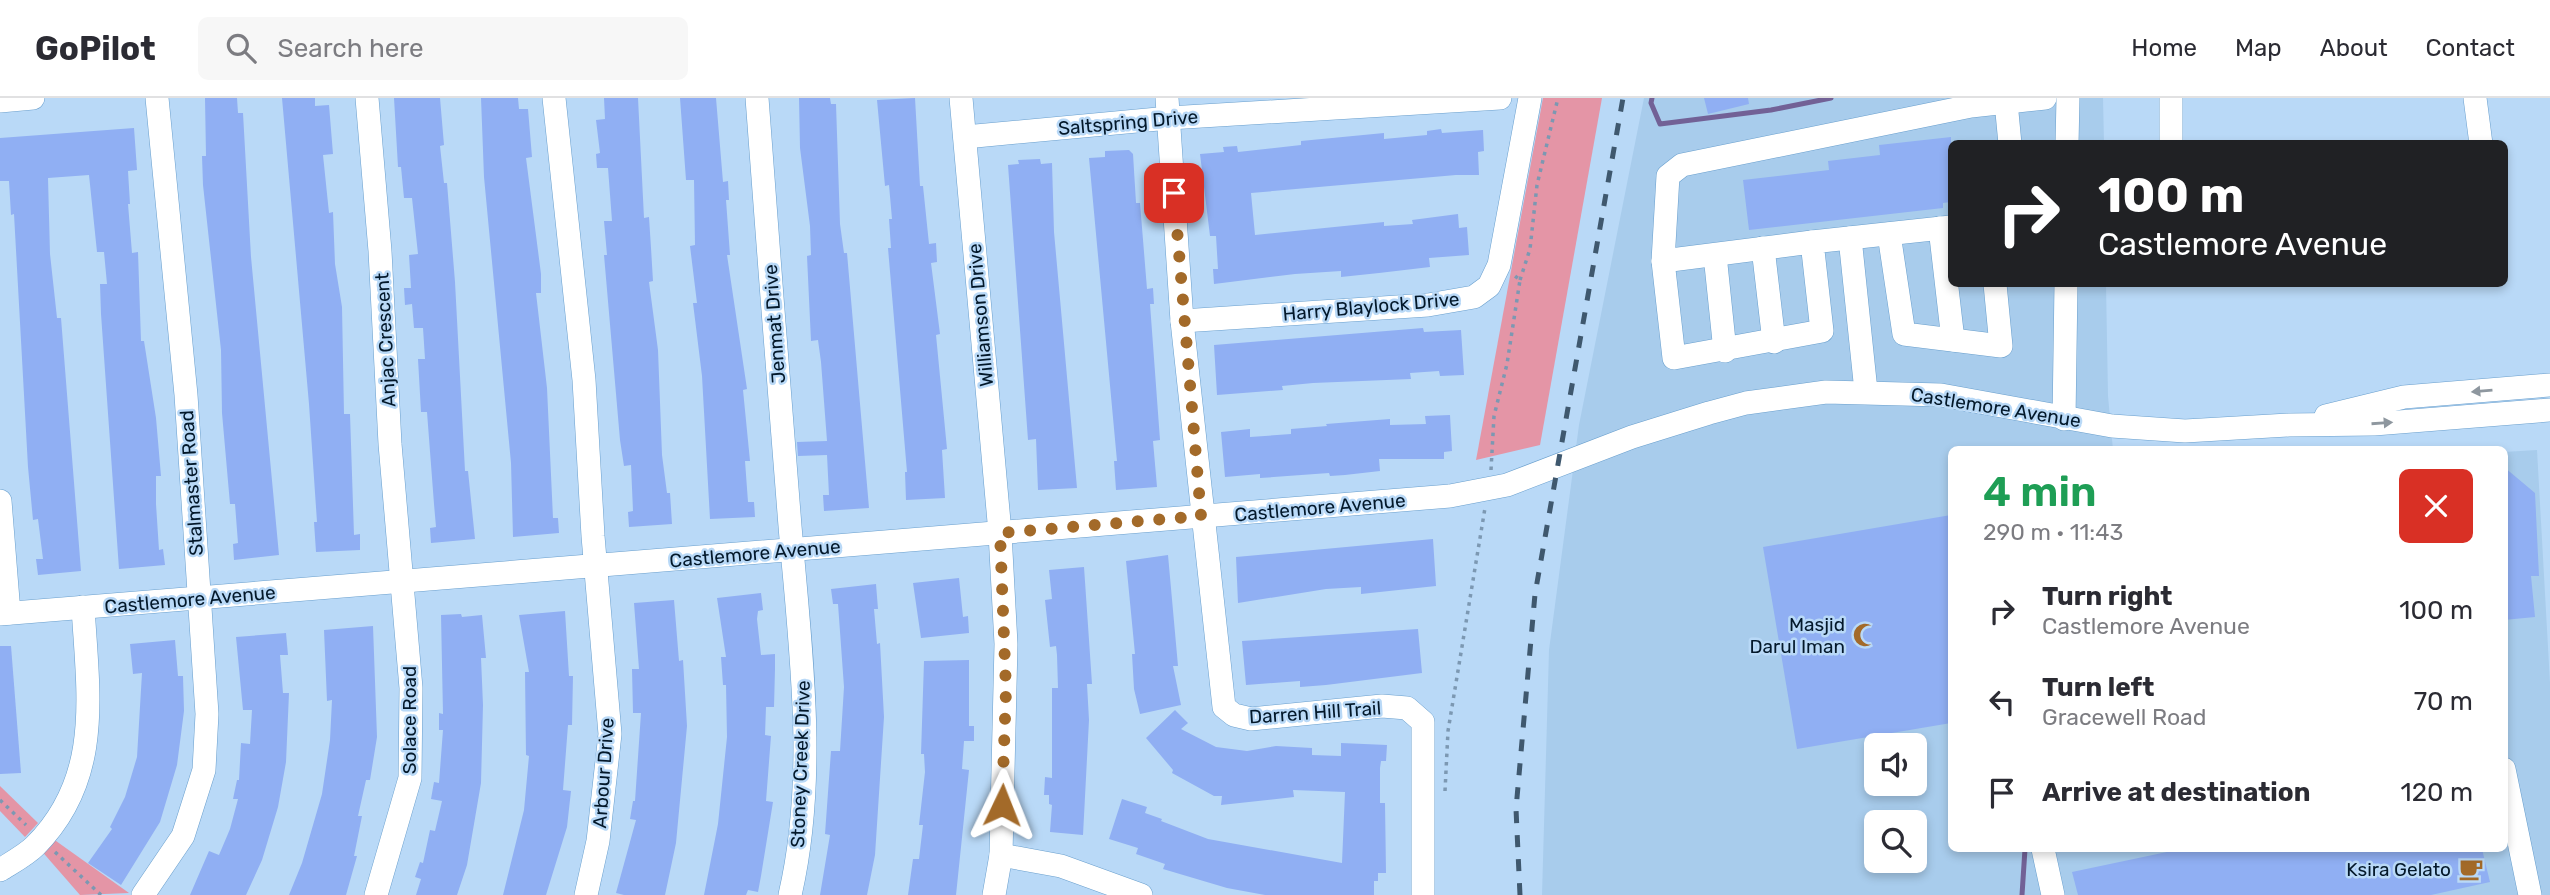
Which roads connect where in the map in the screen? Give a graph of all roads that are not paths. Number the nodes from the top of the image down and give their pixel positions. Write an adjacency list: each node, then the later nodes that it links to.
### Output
1 (33, 98): 13 (street)
2 (157, 98): 48 (street, Stalmaster Road)
3 (367, 98): 47 (street, Anjac Crescent)
4 (554, 98): 46 (street)
5 (757, 98): 45 (street, Jenmat Drive)
6 (961, 98): 17 (street, Williamson Drive)
7 (1500, 98): 14 (street, Saltspring Drive)
8 (1530, 98): 33 (street, Harry Blaylock Drive)
9 (2045, 98): 15 (street)
10 (2068, 98): 19 (street)
11 (2171, 98): 20 (street)
12 (2475, 98): 21 (street)
13 (0, 101)
14 (1365, 101): 16 (street, Saltspring Drive)
15 (2006, 102): 18 (street); 29 (street)
16 (1168, 108): 17 (street, Saltspring Drive); 33 (street)
17 (965, 137): 44 (street, Williamson Drive)
18 (2010, 140)
19 (2067, 140)
20 (2171, 140)
21 (2480, 140)
22 (1946, 228): 23 (street); 28 (street)
23 (1889, 234): 24 (street); 34 (street)
24 (1850, 238): 25 (street); 38 (street)
25 (1812, 242): 26 (street); 35 (street)
26 (1763, 248): 27 (street); 35 (street)
27 (1715, 255): 29 (street); 36 (street)
28 (1948, 260)
29 (1663, 261): 36 (street)
30 (1950, 287): 34 (street)
31 (1995, 287): 34 (street)
32 (2066, 287): 40 (street)
33 (1182, 321): 43 (street)
34 (1953, 340)
35 (1773, 342): 36 (street)
36 (1725, 351)
37 (2550, 385): 41 (street, Castlemore Avenue, one-way to 41)
38 (1866, 391): 40 (street, Castlemore Avenue); 43 (street, Castlemore Avenue)
39 (2550, 410): 41 (street, Castlemore Avenue, one-way to 39)
40 (2064, 419): 41 (street, Castlemore Avenue)
41 (2289, 425)
42 (0, 501): 50 (street)
43 (1201, 516): 44 (street, Castlemore Avenue); 61 (street, Darren Hill Trail)
44 (1000, 533): 45 (street, Castlemore Avenue); 53 (street, Williamson Drive)
45 (792, 550): 46 (street, Castlemore Avenue); 58 (street, Stoney Creek Drive)
46 (596, 566): 47 (street, Castlemore Avenue); 57 (street, Arbour Drive)
47 (403, 581): 48 (street, Castlemore Avenue); 56 (street, Solace Road)
48 (198, 598): 49 (street, Castlemore Avenue); 55 (street, Stalmaster Road)
49 (83, 607): 50 (street, Castlemore Avenue); 54 (street)
50 (4, 614)
51 (2508, 788): 63 (street)
52 (2044, 852): 62 (street)
53 (1001, 855): 59 (street, Williamson Drive); 60 (street)
54 (0, 870)
55 (143, 895)
56 (376, 895)
57 (586, 895)
58 (790, 895)
59 (995, 895)
60 (1140, 895)
61 (1423, 895)
62 (2053, 895)
63 (2530, 895)

